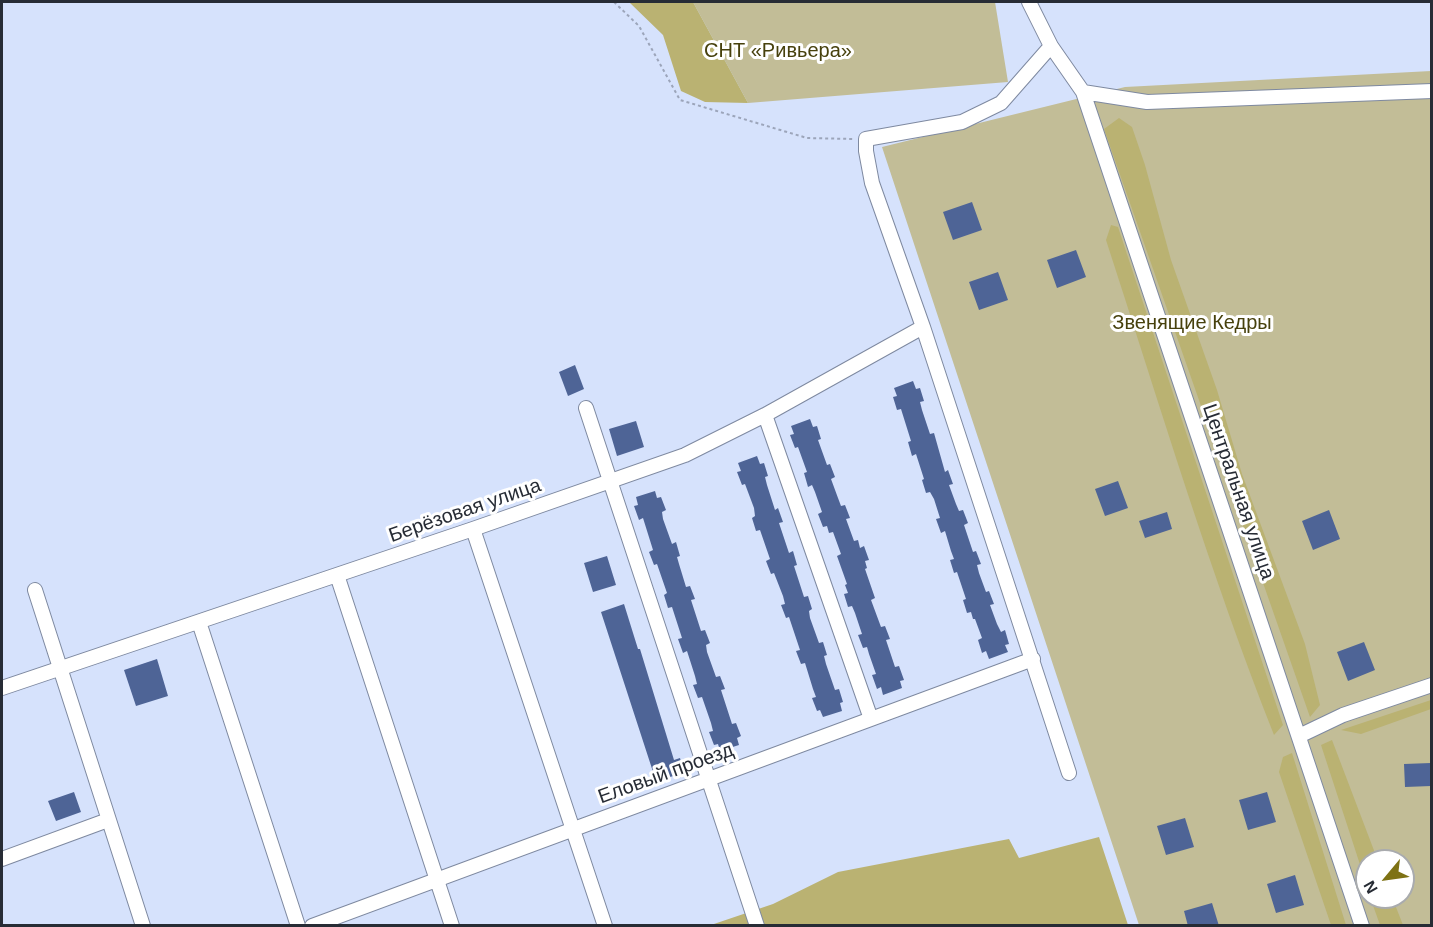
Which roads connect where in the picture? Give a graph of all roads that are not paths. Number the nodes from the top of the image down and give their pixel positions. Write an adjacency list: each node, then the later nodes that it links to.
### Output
1 (1029, 2): 2 (street, Центральная улица)
2 (1051, 46): 4 (street, Центральная улица); 5 (street)
3 (1431, 91): 4 (street)
4 (1083, 92): 18 (street, Центральная улица)
5 (923, 327): 7 (street, Берёзовая улица); 13 (street)
6 (586, 408): 8 (street)
7 (765, 415): 8 (street, Берёзовая улица); 17 (street)
8 (610, 482): 9 (street, Берёзовая улица); 20 (street)
9 (473, 530): 10 (street, Берёзовая улица); 22 (street)
10 (336, 575): 12 (street, Берёзовая улица); 24 (street)
11 (35, 590): 14 (street)
12 (199, 622): 14 (street, Берёзовая улица); 26 (street)
13 (1033, 659): 17 (street, Еловый проезд); 19 (street)
14 (59, 669): 16 (street, Берёзовая улица); 21 (street)
15 (1431, 685): 18 (street)
16 (2, 688)
17 (871, 719): 20 (street, Еловый проезд)
18 (1299, 736): 31 (street, Центральная улица)
19 (1070, 773)
20 (708, 779): 22 (street, Еловый проезд); 30 (street)
21 (108, 820): 23 (street); 25 (street)
22 (574, 829): 24 (street, Еловый проезд); 29 (street)
23 (2, 859)
24 (436, 879): 27 (street, Еловый проезд); 28 (street)
25 (143, 926)
26 (298, 926)
27 (312, 926)
28 (452, 926)
29 (605, 926)
30 (757, 926)
31 (1362, 926)

